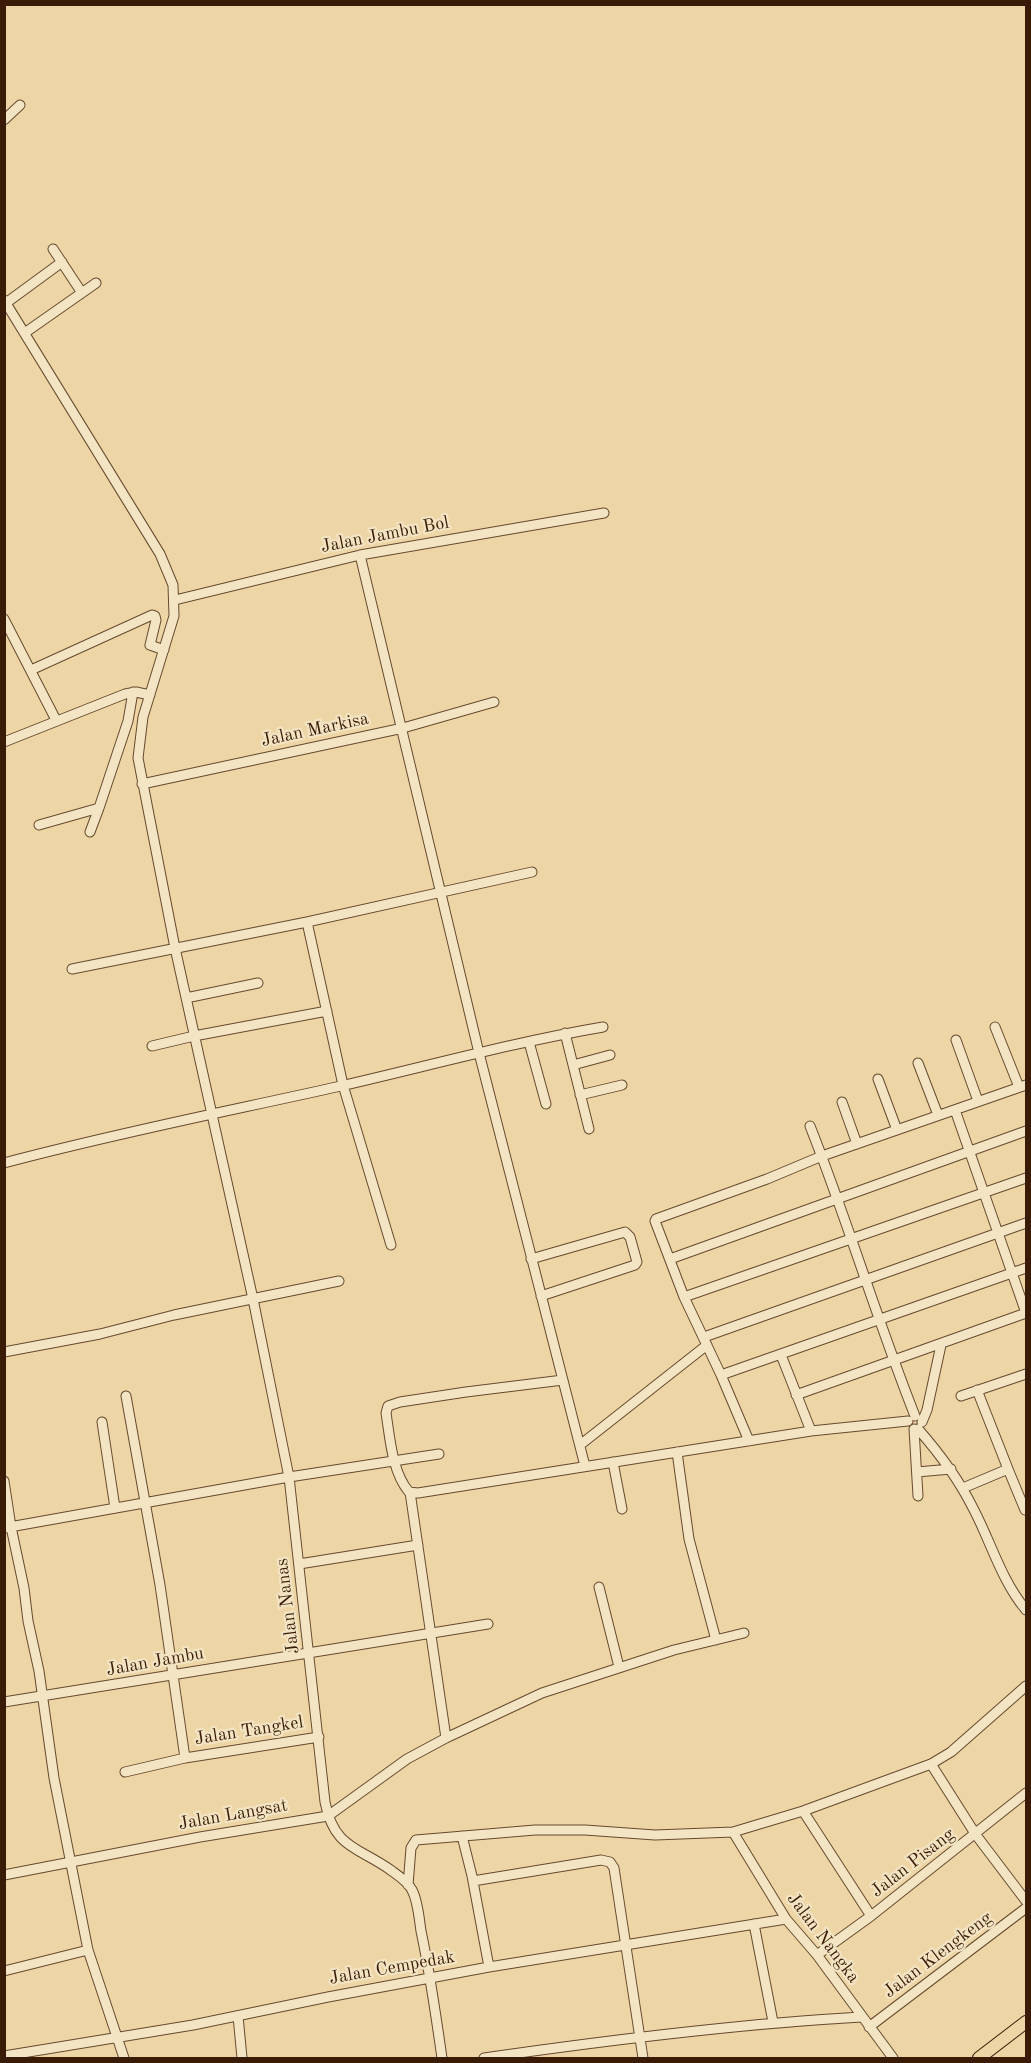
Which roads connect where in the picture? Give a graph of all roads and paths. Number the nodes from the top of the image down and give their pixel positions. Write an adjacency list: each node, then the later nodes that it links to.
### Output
1 (20, 105): 2 (street)
2 (4, 120)
3 (53, 249): 4 (street)
4 (62, 262): 6 (street); 7 (street)
5 (96, 283): 6 (street)
6 (82, 293): 8 (street)
7 (5, 302): 8 (street)
8 (26, 332): 11 (street)
9 (604, 513): 10 (street, Jalan Jambu Bol)
10 (360, 555): 11 (street, Jalan Jambu Bol); 18 (street)
11 (175, 600): 13 (street)
12 (4, 620): 14 (street)
13 (164, 650): 14 (street); 15 (street)
14 (31, 670): 17 (street)
15 (141, 693): 17 (street); 20 (street, Jalan Nanas); 21 (street)
16 (494, 702): 18 (street, Jalan Markisa)
17 (56, 720): 19 (street)
18 (403, 728): 20 (street, Jalan Markisa); 25 (street)
19 (4, 742)
20 (142, 784): 27 (street, Jalan Nanas)
21 (99, 808): 22 (street); 23 (street)
22 (39, 825)
23 (90, 832)
24 (532, 872): 25 (street)
25 (440, 892): 26 (street); 39 (street)
26 (308, 922): 27 (street); 31 (street)
27 (175, 948): 28 (street); 30 (street, Jalan Nanas)
28 (72, 969)
29 (258, 983): 30 (street)
30 (186, 998): 35 (street, Jalan Nanas)
31 (327, 1011): 35 (street); 44 (street)
32 (603, 1027): 34 (street)
33 (995, 1027): 46 (street)
34 (565, 1034): 37 (street); 42 (street)
35 (194, 1036): 38 (street); 52 (street, Jalan Nanas)
36 (956, 1040): 48 (street)
37 (529, 1042): 39 (street); 50 (street)
38 (152, 1046)
39 (479, 1053): 44 (street); 69 (street)
40 (610, 1055): 42 (street)
41 (918, 1063): 53 (street)
42 (573, 1065): 47 (street)
43 (878, 1079): 56 (street)
44 (343, 1085): 52 (street); 68 (street)
45 (622, 1085): 47 (street)
46 (1023, 1086): 48 (street)
47 (580, 1095): 55 (street)
48 (978, 1101): 51 (street)
49 (842, 1102): 58 (street)
50 (546, 1104)
51 (955, 1110): 53 (street); 59 (street)
52 (211, 1114): 61 (street); 77 (street, Jalan Nanas)
53 (938, 1115): 56 (street)
54 (810, 1126): 60 (street)
55 (589, 1130)
56 (897, 1130): 58 (street)
57 (1026, 1131): 59 (street)
58 (857, 1144): 60 (street)
59 (970, 1150): 63 (street); 64 (street)
60 (822, 1156): 64 (street); 70 (street)
61 (4, 1163)
62 (1026, 1178): 63 (street)
63 (985, 1192): 66 (street); 67 (street)
64 (836, 1198): 67 (street); 70 (street)
65 (1026, 1223): 66 (street)
66 (997, 1233): 72 (street); 73 (street)
67 (850, 1239): 73 (street); 76 (street)
68 (392, 1245)
69 (531, 1259): 75 (street); 75 (street)
70 (670, 1259): 76 (street)
71 (1026, 1268): 72 (street)
72 (1012, 1272): 78 (street); 79 (street)
73 (866, 1279): 79 (street); 80 (street)
74 (339, 1281): 77 (street)
75 (541, 1296): 87 (street)
76 (684, 1297): 80 (street)
77 (254, 1299): 82 (street); 105 (street, Jalan Nanas)
78 (1026, 1313): 81 (street)
79 (878, 1320): 83 (street); 84 (street)
80 (706, 1341): 86 (street); 96 (street)
81 (941, 1345): 84 (street); 93 (street)
82 (4, 1352)
83 (781, 1355): 86 (street); 89 (street)
84 (893, 1362): 89 (street); 93 (street)
85 (1026, 1374): 88 (street)
86 (722, 1376): 95 (street)
87 (563, 1380): 96 (street); 99 (street)
88 (977, 1390): 91 (street); 103 (street)
89 (796, 1395): 94 (street)
90 (126, 1396): 110 (street)
91 (961, 1396)
92 (102, 1422): 111 (street)
93 (915, 1424): 94 (street); 102 (street); 104 (street)
94 (811, 1431): 95 (street)
95 (748, 1441): 97 (street)
96 (580, 1445): 101 (street)
97 (677, 1452): 100 (street); 122 (street)
98 (439, 1454): 99 (street)
99 (395, 1460): 105 (street); 108 (street)
100 (612, 1462): 101 (street); 112 (street)
101 (585, 1466): 108 (street)
102 (951, 1469): 104 (street); 107 (street)
103 (1008, 1469): 107 (street); 113 (street)
104 (917, 1472): 109 (street)
105 (289, 1477): 110 (street); 116 (street, Jalan Nanas)
106 (4, 1481): 114 (street)
107 (963, 1488): 118 (street)
108 (410, 1492): 115 (street)
109 (918, 1496)
110 (144, 1502): 111 (street); 125 (street)
111 (115, 1508): 114 (street)
112 (622, 1509)
113 (1025, 1510)
114 (8, 1527): 127 (street)
115 (418, 1545): 116 (street); 120 (street)
116 (299, 1564): 123 (street, Jalan Nanas)
117 (599, 1587): 124 (street)
118 (1026, 1610)
119 (488, 1624): 120 (street, Jalan Jambu)
120 (432, 1633): 123 (street, Jalan Jambu); 130 (street)
121 (744, 1633): 122 (street, Jalan Langsat)
122 (716, 1640): 124 (street, Jalan Langsat)
123 (310, 1652): 125 (street, Jalan Jambu); 129 (street, Jalan Nanas)
124 (619, 1667): 130 (street, Jalan Langsat)
125 (174, 1676): 127 (street, Jalan Jambu); 131 (street)
126 (1026, 1686): 132 (street)
127 (42, 1696): 128 (street, Jalan Jambu); 140 (street)
128 (4, 1702)
129 (319, 1737): 131 (street, Jalan Tangkel); 136 (street, Jalan Nanas)
130 (446, 1738): 136 (street, Jalan Langsat)
131 (184, 1758): 133 (street, Jalan Tangkel)
132 (931, 1764): 135 (street); 138 (street)
133 (125, 1772)
134 (1026, 1793): 138 (street, Jalan Pisang)
135 (803, 1811): 137 (street); 146 (street)
136 (328, 1816): 140 (street, Jalan Langsat); 143 (street, Jalan Nanas)
137 (733, 1832): 139 (street); 147 (street, Jalan Nangka)
138 (976, 1835): 144 (street); 146 (street, Jalan Pisang)
139 (462, 1836): 142 (street); 143 (street)
140 (72, 1863): 141 (street, Jalan Langsat); 150 (street)
141 (4, 1875)
142 (473, 1881): 149 (street); 152 (street)
143 (408, 1885): 154 (street)
144 (1026, 1901)
145 (1026, 1908): 159 (street, Jalan Klengkeng)
146 (871, 1916): 151 (street, Jalan Pisang)
147 (786, 1919): 148 (street, Jalan Cempedak); 151 (street, Jalan Nangka)
148 (754, 1924): 149 (street, Jalan Cempedak); 157 (street)
149 (627, 1945): 152 (street, Jalan Cempedak); 161 (street)
150 (88, 1950): 153 (street); 160 (street)
151 (817, 1955): 156 (street, Jalan Nangka)
152 (489, 1967): 154 (street, Jalan Cempedak)
153 (4, 1971)
154 (430, 1978): 155 (street, Jalan Cempedak); 165 (street)
155 (238, 2016): 160 (street, Jalan Cempedak); 164 (street)
156 (861, 2017): 157 (street); 159 (street, Jalan Nangka)
157 (773, 2022): 161 (street)
158 (1026, 2022): 169 (main road)
159 (869, 2027): 168 (street, Jalan Nangka)
160 (116, 2037): 162 (street, Jalan Cempedak); 163 (street)
161 (639, 2038): 166 (street); 167 (street)
162 (4, 2056)
163 (124, 2058)
164 (243, 2058)
165 (442, 2058)
166 (484, 2058)
167 (643, 2058)
168 (893, 2058)
169 (979, 2058)

